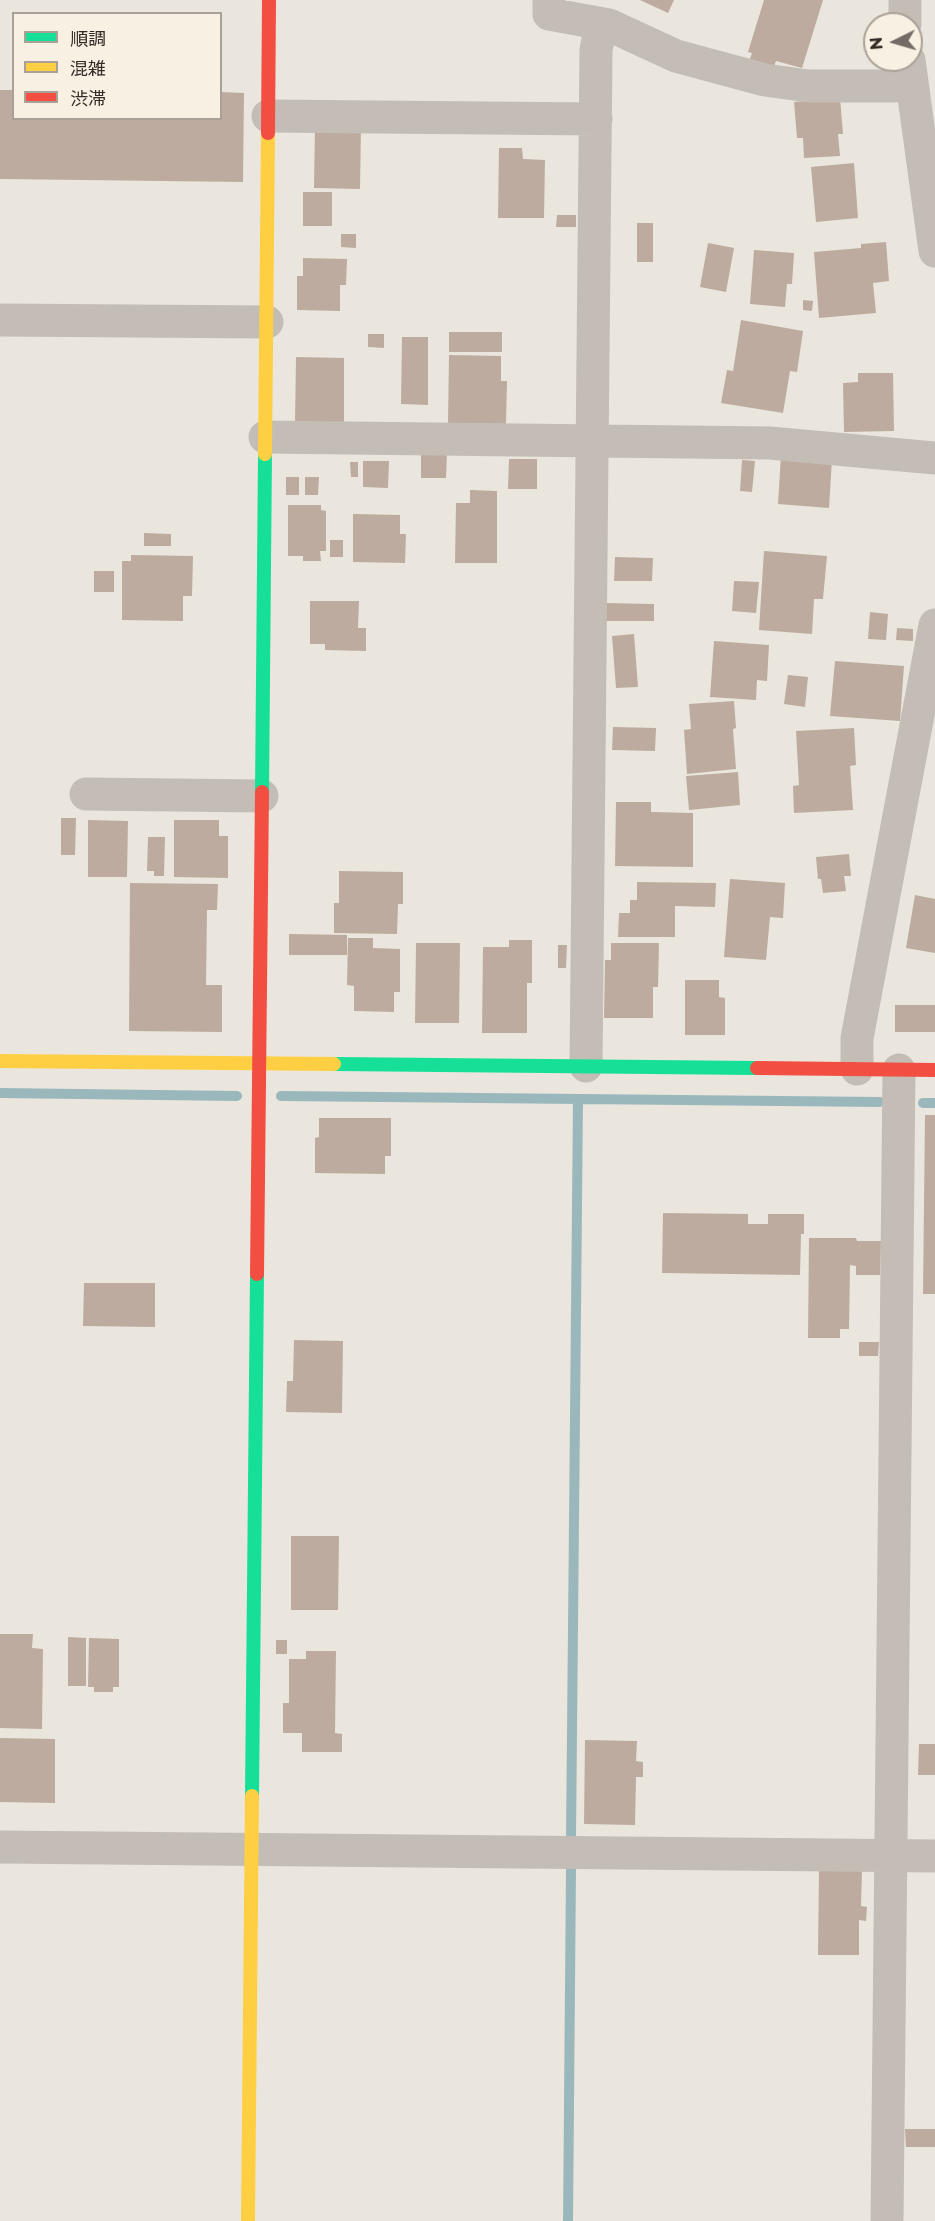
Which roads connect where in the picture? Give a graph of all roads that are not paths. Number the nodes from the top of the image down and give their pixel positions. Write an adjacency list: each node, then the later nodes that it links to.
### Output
1 (269, 0): 5 (street)
2 (549, 0): 3 (street)
3 (601, 24): 4 (street); 6 (street)
4 (910, 72): 7 (street)
5 (268, 116): 6 (street); 10 (street)
6 (596, 119): 12 (street)
7 (928, 156): 8 (street)
8 (935, 251)
9 (0, 320): 10 (street)
10 (267, 322): 11 (street)
11 (265, 437): 12 (street); 17 (street)
12 (593, 441): 13 (street); 20 (street)
13 (935, 458)
14 (935, 625): 15 (street)
15 (932, 658): 21 (street)
16 (86, 794): 17 (street)
17 (262, 796): 19 (street)
18 (0, 1061): 19 (street)
19 (259, 1063): 20 (street); 25 (street)
20 (586, 1066): 21 (street)
21 (857, 1069): 22 (street)
22 (899, 1070): 23 (street); 26 (street)
23 (935, 1070)
24 (0, 1847): 25 (street)
25 (252, 1850): 26 (street); 28 (street)
26 (891, 1856): 27 (street); 29 (street)
27 (935, 1856)
28 (248, 2221)
29 (887, 2221)

